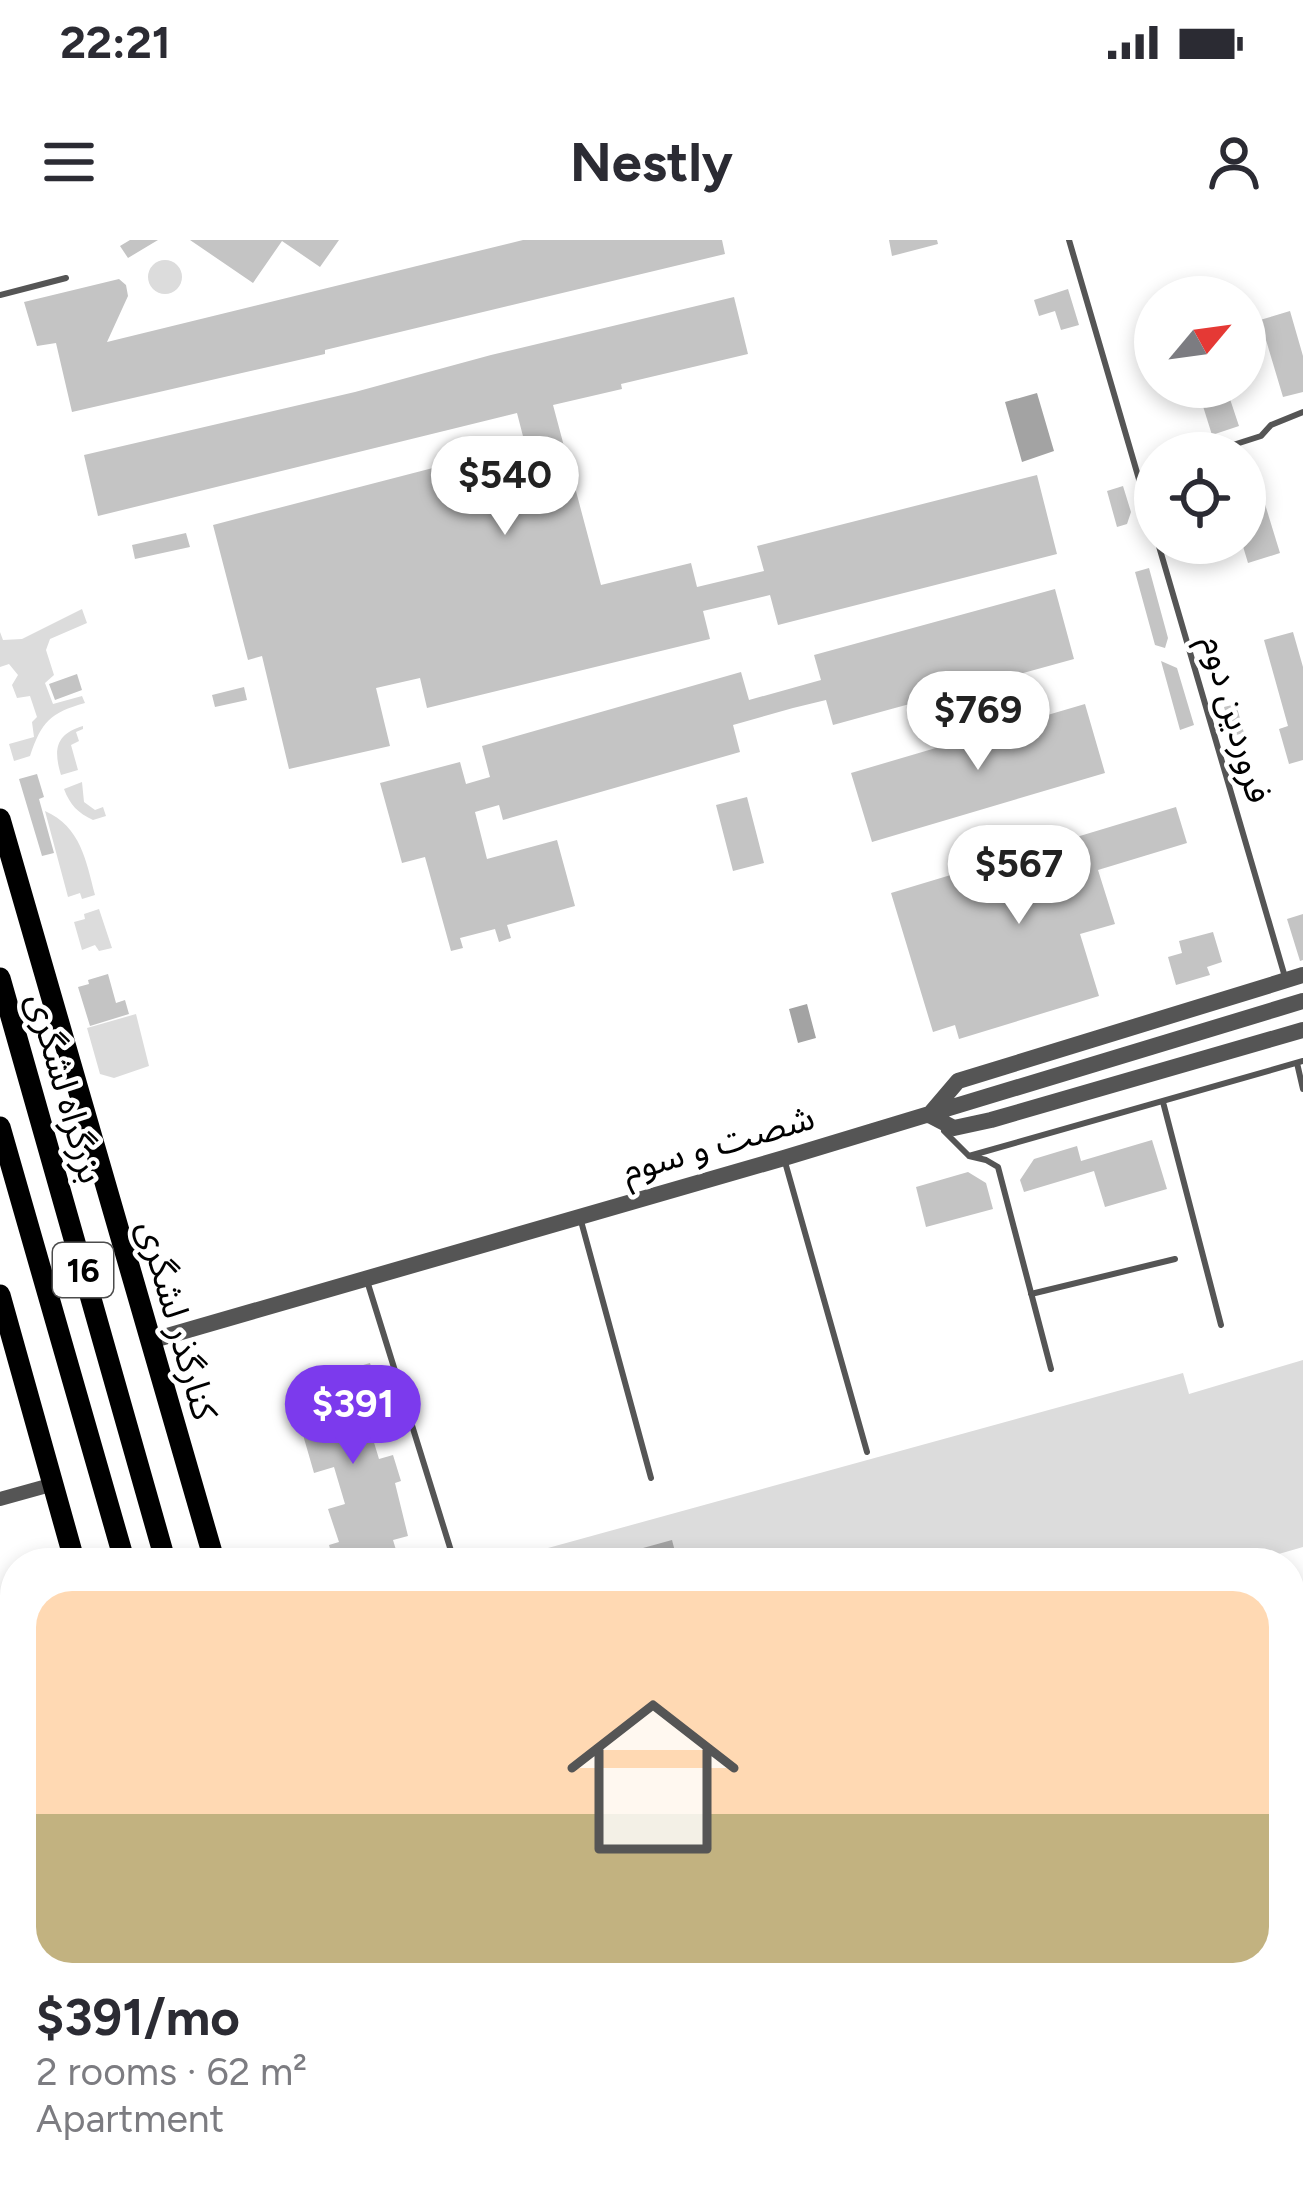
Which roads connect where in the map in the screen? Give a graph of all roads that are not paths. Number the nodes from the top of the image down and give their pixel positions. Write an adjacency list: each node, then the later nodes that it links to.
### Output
1 (1069, 240): 6 (lane)
2 (66, 278): 3 (lane)
3 (0, 296)
4 (1303, 412): 5 (lane)
5 (1264, 432)
6 (1134, 462)
7 (1164, 564): 10 (lane, فروردین دوم)
8 (0, 819): 26 (main road, کنارگذر لشگری)
9 (0, 978): 34 (main road, بزرگراه لشگری / 16)
10 (1294, 978): 16 (street)
11 (1303, 1001): 16 (street, شصت و سوم)
12 (1303, 1030): 16 (street)
13 (1300, 1062): 14 (lane); 15 (lane)
14 (1303, 1089)
15 (1163, 1102): 18 (lane); 25 (lane)
16 (929, 1115): 18 (lane); 19 (street, شصت و سوم)
17 (0, 1127): 33 (main road, بزرگراه لشگری / 16)
18 (969, 1156): 23 (lane)
19 (784, 1158): 20 (street, شصت و سوم); 28 (lane)
20 (580, 1217): 22 (street, شصت و سوم); 29 (lane)
21 (1175, 1259): 23 (lane)
22 (368, 1280): 26 (street, شصت و سوم); 36 (lane)
23 (1031, 1294): 27 (lane)
24 (0, 1295): 30 (main road)
25 (1221, 1325)
26 (150, 1341): 35 (main road, کنارگذر لشگری)
27 (1051, 1370)
28 (867, 1452)
29 (651, 1478)
30 (54, 1484): 31 (street); 32 (main road)
31 (0, 1499)
32 (71, 1548)
33 (121, 1548)
34 (162, 1548)
35 (211, 1548)
36 (450, 1548)

